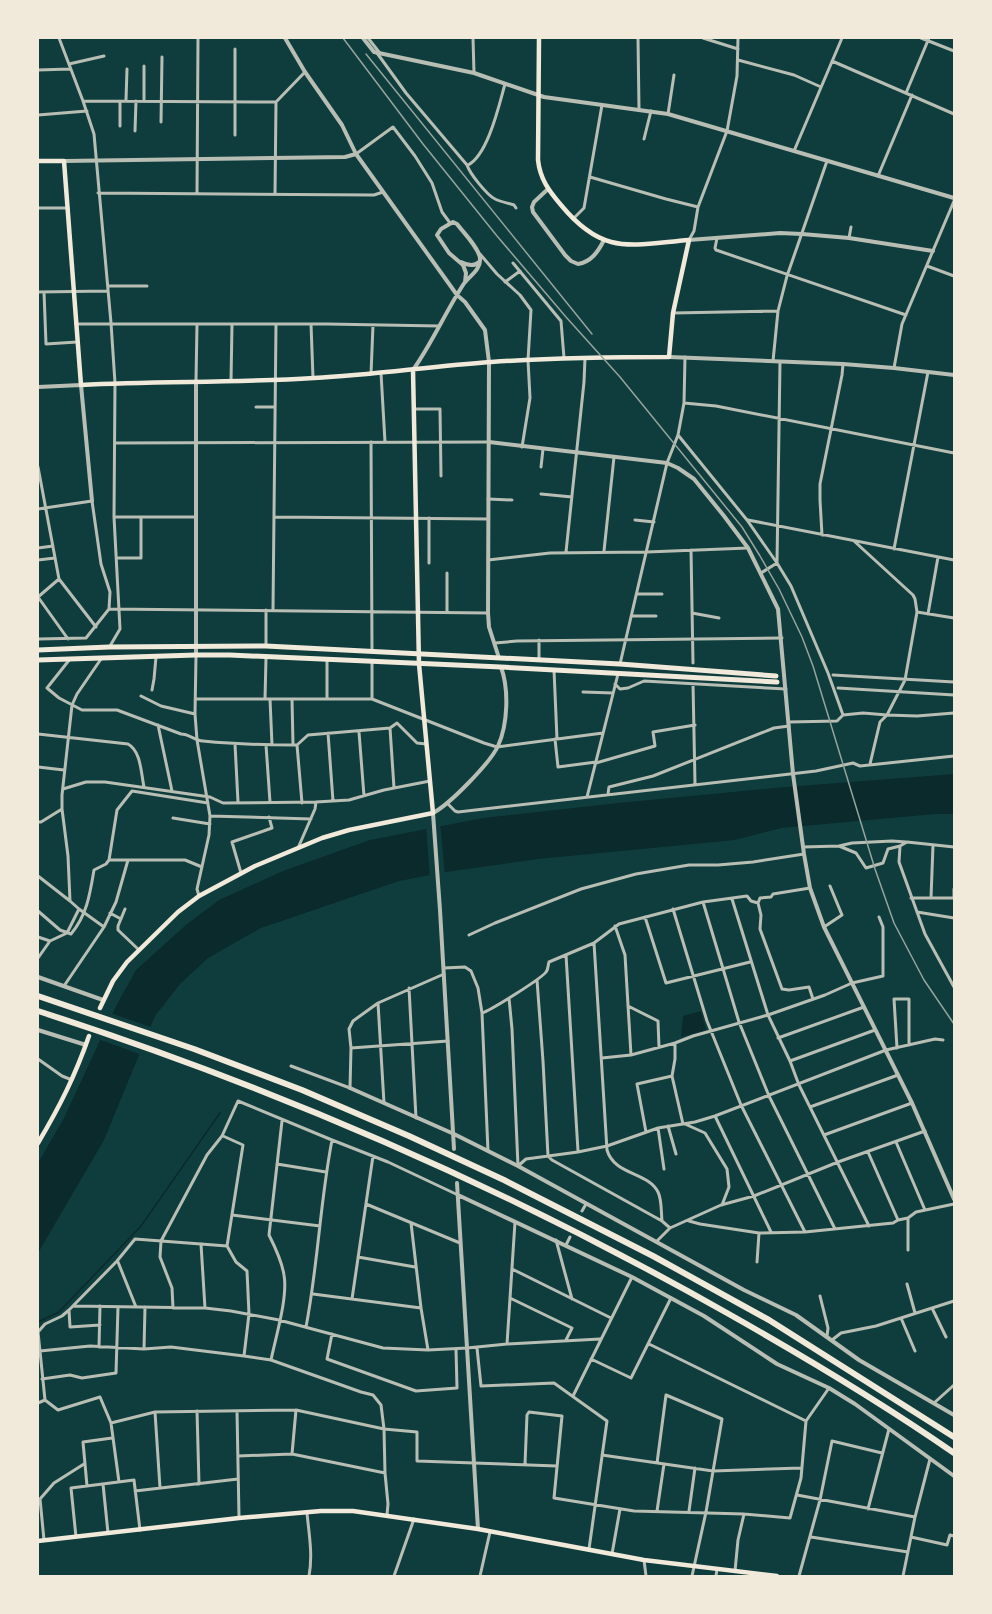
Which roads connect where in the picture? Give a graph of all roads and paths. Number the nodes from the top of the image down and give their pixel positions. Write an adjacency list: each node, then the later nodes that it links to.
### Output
1 (58, 38): 22 (street)
2 (198, 38): 41 (street)
3 (285, 38): 27 (street)
4 (363, 38): 17 (street)
5 (368, 38): 17 (street)
6 (473, 38): 28 (street)
7 (539, 38): 34 (main road)
8 (638, 38): 45 (street)
9 (703, 38): 15 (street)
10 (738, 38): 15 (street)
11 (842, 38): 21 (street)
12 (921, 38): 13 (street)
13 (928, 39): 16 (street); 32 (street)
14 (236, 49): 42 (street)
15 (738, 49): 20 (street)
16 (954, 51)
17 (378, 53): 28 (street); 65 (street)
18 (104, 56): 22 (street)
19 (162, 57): 38 (street)
20 (738, 60): 31 (street); 53 (street)
21 (832, 62): 31 (street); 32 (street)
22 (69, 64): 25 (street)
23 (144, 66): 37 (street)
24 (38, 69): 25 (street)
25 (70, 69): 39 (street)
26 (127, 69): 36 (street)
27 (305, 72): 43 (street); 58 (street)
28 (474, 73): 30 (street)
29 (674, 75): 48 (street)
30 (505, 84): 34 (street); 65 (street)
31 (821, 87): 57 (street)
32 (906, 93): 33 (street)
33 (912, 95): 49 (street); 66 (street)
34 (538, 96): 44 (street); 68 (main road)
35 (120, 100): 36 (street); 39 (street); 52 (street)
36 (126, 100): 40 (street)
37 (144, 100): 38 (street); 40 (street)
38 (162, 100): 41 (street); 51 (street)
39 (83, 101): 46 (street)
40 (136, 101): 54 (street)
41 (197, 101): 42 (street); 60 (street)
42 (235, 101): 43 (street); 55 (street)
43 (276, 102): 59 (street)
44 (602, 105): 45 (street); 67 (street)
45 (639, 110): 47 (street)
46 (87, 111): 50 (street); 64 (street)
47 (651, 111): 48 (street); 56 (street)
48 (668, 114): 53 (street)
49 (954, 114)
50 (38, 115)
51 (161, 122)
52 (120, 126)
53 (727, 131): 57 (street); 74 (street)
54 (135, 132)
55 (235, 135)
56 (644, 139)
57 (794, 150): 61 (street)
58 (356, 154): 59 (street); 69 (street); 79 (street)
59 (275, 158): 60 (street); 72 (street)
60 (197, 159): 64 (street); 71 (street)
61 (827, 160): 66 (street); 81 (street)
62 (38, 161): 63 (main road)
63 (64, 161): 64 (street); 76 (main road)
64 (96, 161): 70 (street)
65 (467, 165): 77 (street)
66 (879, 176): 73 (street)
67 (590, 177): 74 (street); 78 (street)
68 (548, 189): 78 (main road); 84 (street)
69 (383, 192): 72 (street); 103 (street)
70 (98, 193): 71 (street); 97 (street)
71 (198, 194): 72 (street)
72 (275, 194)
73 (954, 199): 86 (street)
74 (699, 207): 85 (street)
75 (38, 208): 76 (street)
76 (68, 208): 102 (main road)
77 (516, 208)
78 (573, 219): 84 (main road)
79 (450, 223): 87 (street); 88 (street)
80 (850, 227): 83 (street)
81 (802, 234): 82 (street); 83 (street); 93 (street)
82 (717, 238): 85 (street); 93 (street)
83 (849, 238): 86 (street)
84 (604, 240): 85 (main road)
85 (689, 240): 105 (main road)
86 (933, 251): 91 (street)
87 (478, 252): 89 (street); 96 (street)
88 (459, 261): 89 (street); 95 (street)
89 (480, 262): 95 (street)
90 (513, 263): 92 (street)
91 (927, 267): 94 (street); 106 (street)
92 (520, 271): 96 (street); 118 (street)
93 (788, 276): 104 (street); 106 (street)
94 (954, 276)
95 (465, 282): 103 (street)
96 (505, 282): 120 (street)
97 (108, 286): 98 (street); 99 (street)
98 (147, 286)
99 (108, 291): 102 (street); 107 (street)
100 (38, 292): 101 (street)
101 (44, 292): 102 (street); 115 (street)
102 (74, 292): 108 (main road)
103 (457, 295): 114 (street); 121 (street)
104 (778, 311): 105 (street); 122 (street)
105 (674, 313): 116 (main road)
106 (906, 315): 125 (street)
107 (111, 323): 108 (street); 109 (street); 135 (street)
108 (76, 324): 115 (main road)
109 (196, 324): 110 (street); 133 (street)
110 (232, 324): 111 (street); 134 (street)
111 (276, 324): 112 (street); 132 (street)
112 (311, 324): 113 (street); 131 (street)
113 (373, 325): 114 (street); 129 (street)
114 (439, 326): 126 (street)
115 (78, 342): 136 (main road)
116 (669, 357): 117 (street); 119 (main road)
117 (685, 357): 122 (street); 138 (street)
118 (564, 358): 119 (main road); 120 (main road)
119 (585, 358): 156 (street)
120 (528, 360): 121 (main road); 154 (street)
121 (489, 362): 126 (main road); 152 (street)
122 (773, 362): 123 (street)
123 (780, 362): 124 (street); 142 (street)
124 (843, 364): 125 (street); 143 (street)
125 (894, 368): 127 (street)
126 (413, 370): 128 (main road); 141 (main road)
127 (928, 372): 130 (street); 153 (street)
128 (381, 373): 129 (main road); 149 (street)
129 (371, 374): 131 (main road)
130 (954, 375)
131 (313, 378): 132 (main road)
132 (275, 380): 134 (main road); 140 (street)
133 (196, 381): 134 (main road); 135 (main road); 146 (street)
134 (231, 381)
135 (115, 383): 136 (main road); 145 (street)
136 (81, 385): 137 (street); 167 (street)
137 (38, 387)
138 (684, 402): 142 (street); 144 (street)
139 (256, 407): 140 (street)
140 (275, 407): 147 (street)
141 (414, 409): 150 (main road); 151 (street)
142 (779, 419): 143 (street); 181 (street)
143 (831, 429): 153 (street); 182 (street)
144 (678, 435): 159 (street); 179 (street)
145 (115, 442): 146 (street); 173 (street)
146 (196, 442): 147 (street); 171 (street)
147 (274, 442): 148 (street); 172 (street)
148 (371, 442): 149 (street); 174 (street)
149 (385, 442): 150 (street)
150 (414, 442): 151 (street); 175 (main road)
151 (441, 442): 152 (street); 162 (street)
152 (489, 442): 154 (street); 165 (street)
153 (914, 446): 157 (street); 187 (street)
154 (522, 447): 155 (street)
155 (543, 449): 156 (street); 161 (street)
156 (576, 453): 158 (street); 164 (street)
157 (954, 453)
158 (614, 457): 159 (street); 190 (street)
159 (668, 463): 180 (street); 186 (street)
160 (38, 467): 168 (street)
161 (541, 467)
162 (441, 476)
163 (541, 494): 164 (street)
164 (572, 497): 189 (street)
165 (488, 499): 166 (street); 177 (street)
166 (512, 500)
167 (92, 501): 168 (street); 206 (street)
168 (45, 507): 169 (street); 184 (street)
169 (38, 509)
170 (141, 517): 171 (street); 173 (street); 194 (street)
171 (196, 517): 207 (street)
172 (274, 517): 174 (street); 210 (street)
173 (114, 518): 194 (street)
174 (371, 518): 175 (street); 211 (street)
175 (416, 518): 176 (street); 212 (main road)
176 (429, 518): 177 (street); 198 (street)
177 (488, 519): 195 (street)
178 (635, 520): 180 (street)
179 (747, 520): 181 (street); 199 (street)
180 (654, 522): 191 (street)
181 (777, 526): 182 (street); 199 (street)
182 (822, 535): 183 (street)
183 (854, 541): 187 (street); 214 (street)
184 (53, 546): 185 (street); 193 (street)
185 (38, 548)
186 (748, 548): 188 (street); 201 (street)
187 (894, 549): 192 (street)
188 (691, 550): 191 (street); 216 (street)
189 (566, 552): 190 (street); 195 (street)
190 (604, 552): 191 (street)
191 (647, 552): 203 (street)
192 (938, 557): 196 (street); 217 (street)
193 (55, 558): 197 (street); 202 (street)
194 (117, 558): 208 (street)
195 (488, 560): 215 (street)
196 (954, 560)
197 (38, 561)
198 (429, 563)
199 (777, 563): 201 (street); 273 (street)
200 (447, 573): 213 (street)
201 (760, 573): 223 (street)
202 (58, 579): 205 (street); 222 (street)
203 (637, 594): 204 (street); 218 (street)
204 (662, 594)
205 (38, 598): 225 (street)
206 (109, 609): 208 (street); 222 (street)
207 (196, 609): 208 (street); 209 (street); 230 (street)
208 (119, 610): 232 (street)
209 (266, 610): 210 (street); 231 (street)
210 (273, 610): 211 (street)
211 (372, 611): 212 (street); 234 (street)
212 (418, 611): 213 (street); 235 (main road)
213 (447, 612): 215 (street)
214 (917, 612): 217 (street); 253 (street)
215 (488, 613): 229 (street)
216 (693, 613): 220 (street); 227 (street)
217 (928, 614): 221 (street)
218 (632, 616): 219 (street); 226 (street)
219 (656, 616)
220 (719, 618)
221 (954, 618)
222 (96, 627): 225 (street)
223 (782, 638): 227 (street); 258 (street)
224 (38, 639): 225 (street)
225 (68, 639)
226 (625, 639): 227 (street); 228 (street); 248 (street)
227 (692, 639): 246 (street)
228 (539, 640): 229 (street); 244 (street)
229 (495, 643): 241 (street)
230 (196, 646): 231 (highway); 232 (highway); 236 (street)
231 (266, 646): 234 (highway)
232 (110, 647): 233 (highway)
233 (38, 650)
234 (372, 652): 235 (highway)
235 (419, 654): 241 (highway); 247 (main road)
236 (196, 655): 237 (highway); 238 (highway); 265 (street)
237 (156, 656): 239 (highway); 259 (street)
238 (266, 656): 242 (highway); 266 (street)
239 (102, 657): 240 (highway); 270 (street)
240 (71, 658): 243 (highway); 270 (street)
241 (499, 658): 244 (highway)
242 (327, 659): 245 (highway); 268 (street)
243 (38, 660)
244 (539, 660): 248 (highway)
245 (372, 661): 247 (highway); 269 (street)
246 (693, 663)
247 (419, 664): 249 (highway); 275 (main road)
248 (620, 664): 251 (highway)
249 (501, 667): 250 (highway); 292 (street)
250 (554, 670): 251 (highway); 285 (street)
251 (618, 673): 255 (street)
252 (833, 675): 253 (street)
253 (905, 680): 254 (street); 261 (street)
254 (954, 682)
255 (615, 684): 256 (street); 262 (street)
256 (693, 684): 258 (street); 278 (street)
257 (838, 688): 261 (street)
258 (786, 689): 276 (street)
259 (152, 690)
260 (583, 692): 262 (street)
261 (898, 692): 263 (street); 274 (street)
262 (613, 693): 282 (street)
263 (954, 695)
264 (141, 696): 272 (street)
265 (195, 699): 266 (street); 272 (street)
266 (268, 699): 267 (street); 290 (street)
267 (292, 699): 268 (street); 291 (street)
268 (327, 699): 269 (street)
269 (372, 699): 275 (street)
270 (72, 705): 277 (street); 284 (street)
271 (954, 713): 274 (street)
272 (195, 714): 286 (street)
273 (843, 715): 274 (street); 276 (street)
274 (887, 715): 296 (street)
275 (424, 720): 288 (main road); 292 (street)
276 (789, 724): 294 (street); 299 (street)
277 (158, 725): 286 (street); 305 (street)
278 (695, 725): 294 (street); 295 (street)
279 (390, 728): 280 (street); 288 (street); 303 (street)
280 (359, 731): 281 (street); 307 (street)
281 (328, 733): 291 (street); 310 (street)
282 (603, 733): 285 (street); 295 (street)
283 (38, 734): 284 (street)
284 (68, 737): 298 (street); 302 (street)
285 (556, 739): 292 (street); 295 (street)
286 (197, 740): 287 (street); 308 (street)
287 (235, 744): 289 (street); 311 (street)
288 (426, 744): 300 (main road)
289 (266, 745): 290 (street); 312 (street)
290 (272, 745): 291 (street)
291 (295, 745): 315 (street)
292 (497, 747): 316 (street)
293 (954, 756): 296 (street)
294 (695, 758): 301 (street); 306 (street)
295 (596, 763): 309 (street)
296 (870, 765): 299 (street)
297 (38, 767): 298 (street)
298 (64, 770): 304 (street)
299 (793, 774): 301 (street); 326 (street)
300 (430, 781): 303 (street); 318 (main road)
301 (695, 785): 306 (street)
302 (144, 787): 304 (street); 305 (street)
303 (394, 788): 307 (street)
304 (63, 789): 317 (street)
305 (172, 791): 308 (street)
306 (608, 795): 309 (street)
307 (364, 796): 310 (street)
308 (207, 797): 311 (street); 314 (street)
309 (587, 797): 316 (street)
310 (333, 801): 313 (street)
311 (238, 802): 312 (street)
312 (270, 802): 315 (street)
313 (316, 802): 315 (street); 322 (street)
314 (208, 803): 319 (street); 333 (street)
315 (302, 803)
316 (447, 803): 318 (street)
317 (62, 809): 323 (street); 346 (street)
318 (433, 813): 331 (main road); 373 (street)
319 (210, 816): 320 (street); 324 (street)
320 (269, 817): 322 (street); 336 (street)
321 (173, 818): 324 (street)
322 (310, 819): 331 (street)
323 (38, 822)
324 (210, 824): 335 (street)
325 (907, 842): 327 (street); 328 (street); 329 (street)
326 (803, 845): 328 (street); 332 (street)
327 (933, 845): 330 (street); 342 (street)
328 (839, 846): 329 (street)
329 (900, 846): 343 (street)
330 (954, 847)
331 (298, 848): 336 (main road)
332 (804, 854): 339 (street); 364 (street)
333 (109, 860): 334 (street); 353 (street)
334 (128, 860): 335 (street); 355 (street)
335 (202, 867): 341 (street)
336 (241, 873): 341 (main road)
337 (38, 876): 346 (street)
338 (830, 886): 362 (street)
339 (810, 888): 348 (street); 362 (street)
340 (954, 889): 344 (street)
341 (199, 896): 368 (main road)
342 (931, 897): 343 (street); 344 (street)
343 (911, 898): 354 (street)
344 (954, 898)
345 (732, 899): 347 (street); 348 (street); 371 (street)
346 (70, 901): 349 (street)
347 (704, 902): 351 (street); 372 (street)
348 (758, 903): 383 (street)
349 (79, 909): 353 (street); 363 (street)
350 (125, 909): 359 (street)
351 (673, 909): 356 (street); 374 (street)
352 (38, 911): 363 (street)
353 (84, 912): 361 (street); 363 (street)
354 (916, 912): 358 (street); 379 (street)
355 (110, 914): 359 (street); 361 (street)
356 (645, 917): 360 (street); 374 (street)
357 (879, 917): 377 (street)
358 (954, 918)
359 (121, 919): 368 (street)
360 (615, 926): 367 (street); 386 (street)
361 (104, 927): 378 (street)
362 (824, 927): 377 (street)
363 (67, 933): 366 (street)
364 (469, 935)
365 (38, 937): 366 (street)
366 (50, 941): 370 (street)
367 (594, 943): 369 (street); 410 (street)
368 (139, 950): 384 (main road)
369 (566, 955): 376 (street); 441 (street)
370 (38, 958)
371 (750, 962): 372 (street); 391 (street)
372 (723, 969): 374 (street); 392 (street)
373 (444, 971): 380 (street); 390 (street); 399 (street)
374 (694, 976): 395 (street)
375 (38, 978): 378 (street)
376 (537, 980): 382 (street); 445 (street)
377 (852, 983): 383 (street); 387 (street)
378 (64, 986): 384 (street)
379 (954, 987)
380 (409, 988): 385 (street); 401 (street)
381 (38, 996): 555 (highway)
382 (509, 999): 390 (street); 448 (street)
383 (813, 999): 391 (street)
384 (103, 1000): 388 (main road)
385 (378, 1004): 404 (street); 406 (street)
386 (628, 1006): 405 (street); 409 (street)
387 (864, 1007): 393 (street); 397 (street)
388 (100, 1008)
389 (38, 1011): 559 (highway)
390 (482, 1013): 440 (street)
391 (768, 1015): 392 (street); 397 (street)
392 (739, 1022): 395 (street); 419 (street)
393 (875, 1029): 408 (street); 412 (street)
394 (38, 1030): 402 (street)
395 (711, 1031): 400 (street); 422 (street)
396 (89, 1036): 402 (main road)
397 (778, 1038): 412 (street)
398 (943, 1040): 403 (street)
399 (448, 1041): 401 (street); 432 (street)
400 (675, 1043): 405 (street); 415 (street)
401 (413, 1044): 404 (street); 425 (street)
402 (86, 1045): 416 (main road)
403 (909, 1045): 407 (street); 407 (street)
404 (381, 1046): 406 (street); 420 (street)
405 (659, 1047): 409 (street)
406 (351, 1048): 418 (street)
407 (897, 1048): 408 (street)
408 (886, 1050): 414 (street); 417 (street)
409 (631, 1055): 410 (street)
410 (602, 1058): 438 (street)
411 (38, 1059): 416 (street)
412 (790, 1061): 417 (street)
413 (291, 1066): 418 (street)
414 (898, 1075): 421 (street); 423 (street)
415 (672, 1076): 427 (street); 431 (street)
416 (72, 1080): 437 (main road)
417 (798, 1085): 419 (street); 423 (street)
418 (350, 1088): 420 (street)
419 (769, 1095): 422 (street); 451 (street)
420 (384, 1103): 425 (street)
421 (912, 1103): 430 (street); 433 (street)
422 (741, 1105): 424 (street); 453 (street)
423 (810, 1107): 433 (street)
424 (715, 1116): 427 (street); 455 (street)
425 (416, 1118): 432 (street)
426 (282, 1120): 434 (street); 435 (street); 447 (street)
427 (683, 1124): 428 (street); 460 (street)
428 (668, 1126): 429 (street); 443 (street)
429 (658, 1128): 431 (street); 449 (street)
430 (925, 1131): 436 (street); 456 (street)
431 (646, 1132): 438 (street)
432 (453, 1134): 439 (street); 440 (street)
433 (824, 1135): 446 (street)
434 (222, 1136): 463 (street); 480 (street)
435 (332, 1140): 444 (street); 450 (street)
436 (896, 1142): 442 (street); 461 (street)
437 (38, 1143)
438 (607, 1146): 441 (street); 468 (street)
439 (454, 1149)
440 (488, 1151): 448 (street)
441 (578, 1152): 445 (street)
442 (868, 1152): 446 (street); 466 (street)
443 (676, 1154)
444 (373, 1156): 454 (street); 458 (street)
445 (548, 1156): 448 (street); 468 (street)
446 (838, 1162): 451 (street); 472 (street)
447 (277, 1164): 450 (street); 465 (street)
448 (518, 1166): 457 (street)
449 (664, 1169)
450 (326, 1172): 471 (street)
451 (809, 1174): 453 (street); 474 (street)
452 (457, 1183): 454 (street)
453 (781, 1185): 455 (street); 476 (street)
454 (458, 1195): 467 (street); 482 (street)
455 (754, 1196): 460 (street); 475 (street)
456 (954, 1199)
457 (587, 1202): 462 (street); 481 (street)
458 (366, 1204): 470 (street); 487 (street)
459 (954, 1204): 461 (street)
460 (722, 1205): 469 (street)
461 (925, 1210): 464 (street)
462 (582, 1211)
463 (232, 1215): 465 (street); 485 (street)
464 (908, 1218): 466 (street); 486 (street)
465 (270, 1220): 471 (street); 515 (street)
466 (898, 1220): 472 (street)
467 (515, 1221): 479 (street); 491 (street)
468 (662, 1221): 473 (street)
469 (689, 1221): 473 (street); 477 (street)
470 (411, 1223): 482 (street); 490 (street)
471 (320, 1226): 494 (street)
472 (869, 1226): 474 (street)
473 (670, 1228): 481 (street)
474 (835, 1229): 476 (street)
475 (771, 1232): 476 (street); 477 (street)
476 (805, 1232)
477 (759, 1233): 489 (street)
478 (570, 1237): 484 (street)
479 (556, 1240): 484 (street); 499 (street)
480 (161, 1241): 483 (street); 488 (street); 506 (street)
481 (657, 1241): 520 (street)
482 (460, 1243): 529 (street)
483 (201, 1244): 485 (street); 507 (street)
484 (566, 1245): 492 (street)
485 (227, 1246): 512 (street)
486 (908, 1250)
487 (358, 1257): 490 (street); 498 (street)
488 (117, 1261): 501 (street); 504 (street)
489 (757, 1262)
490 (416, 1267): 508 (street)
491 (512, 1269): 496 (street); 499 (street)
492 (632, 1276): 497 (street); 513 (street)
493 (907, 1284): 511 (street)
494 (312, 1294): 498 (street); 517 (street)
495 (820, 1296): 520 (street)
496 (510, 1298): 524 (street); 525 (street)
497 (671, 1298): 526 (street); 541 (street)
498 (352, 1299): 508 (street)
499 (572, 1299): 513 (street)
500 (954, 1301): 509 (street)
501 (73, 1306): 502 (street); 510 (street)
502 (100, 1306): 503 (street); 516 (street)
503 (118, 1307): 504 (street); 528 (street)
504 (136, 1307): 505 (street)
505 (145, 1307): 506 (street); 531 (street)
506 (173, 1308): 507 (street)
507 (205, 1308): 512 (street)
508 (421, 1308): 533 (street)
509 (932, 1308): 511 (street); 521 (street)
510 (69, 1310): 516 (street); 518 (street)
511 (915, 1313): 514 (street)
512 (249, 1314): 515 (street); 536 (street)
513 (611, 1318): 522 (street)
514 (901, 1318): 523 (street); 535 (street)
515 (279, 1320): 517 (street); 538 (street)
516 (100, 1325): 527 (street)
517 (306, 1327): 519 (street)
518 (38, 1332): 534 (street)
519 (332, 1334): 532 (street); 533 (street)
520 (826, 1336): 523 (street)
521 (946, 1337)
522 (600, 1339): 524 (street); 537 (street)
523 (832, 1340): 545 (street)
524 (566, 1341): 525 (street)
525 (507, 1344): 530 (street)
526 (649, 1344): 537 (street); 551 (street)
527 (99, 1347): 528 (street); 534 (street)
528 (118, 1348): 531 (street); 539 (street)
529 (467, 1348): 530 (street); 532 (street); 563 (street)
530 (477, 1348): 542 (street)
531 (144, 1349): 536 (street)
532 (456, 1349): 533 (street)
533 (428, 1350)
534 (40, 1351): 539 (street)
535 (915, 1351)
536 (244, 1356): 538 (street)
537 (591, 1359): 542 (street)
538 (271, 1360): 553 (street)
539 (42, 1378): 543 (street)
540 (954, 1385): 545 (street)
541 (829, 1388): 551 (street); 554 (street)
542 (573, 1396): 560 (street)
543 (45, 1401): 544 (street); 552 (street)
544 (38, 1403)
545 (934, 1403): 550 (street)
546 (296, 1410): 547 (street); 553 (street); 558 (street)
547 (237, 1411): 549 (street); 561 (street)
548 (154, 1412): 549 (street); 552 (street); 579 (street)
549 (198, 1412): 577 (street)
550 (954, 1415)
551 (806, 1420): 570 (street)
552 (111, 1423): 556 (street)
553 (384, 1429): 563 (street); 572 (street)
554 (889, 1429): 557 (street); 562 (street)
555 (954, 1437)
556 (113, 1438): 565 (street); 575 (street)
557 (882, 1453): 582 (street); 585 (street)
558 (292, 1454): 561 (street); 572 (street)
559 (954, 1454)
560 (602, 1455): 564 (street); 583 (street)
561 (238, 1456): 574 (street)
562 (930, 1459): 573 (street); 592 (street)
563 (474, 1462): 566 (street); 595 (street)
564 (657, 1463): 567 (street); 571 (street)
565 (84, 1464): 578 (street); 603 (street)
566 (525, 1464): 568 (street); 568 (street)
567 (664, 1464): 569 (street); 586 (street)
568 (557, 1466): 583 (street)
569 (695, 1468): 571 (street); 587 (street)
570 (801, 1468): 571 (street); 581 (street)
571 (713, 1471): 589 (street)
572 (386, 1473): 591 (street)
573 (954, 1476)
574 (238, 1479): 577 (street); 593 (street)
575 (119, 1482): 576 (street); 580 (street)
576 (103, 1484): 578 (street); 598 (street)
577 (199, 1484): 579 (street)
578 (87, 1486): 600 (street)
579 (160, 1488): 580 (street)
580 (135, 1491): 596 (street)
581 (796, 1495): 582 (street); 590 (street)
582 (820, 1500): 585 (street); 601 (street)
583 (594, 1504): 584 (street); 605 (street)
584 (620, 1509): 586 (street); 607 (street)
585 (868, 1509): 592 (street)
586 (657, 1511): 587 (street)
587 (689, 1511): 589 (street)
588 (307, 1512): 591 (main road); 593 (main road); 612 (street)
589 (706, 1512): 590 (street); 609 (street)
590 (744, 1514): 611 (street)
591 (387, 1515): 594 (main road)
592 (915, 1517): 602 (street)
593 (239, 1518): 596 (main road)
594 (414, 1519): 595 (main road); 613 (street)
595 (478, 1529): 597 (main road)
596 (140, 1530): 598 (main road)
597 (490, 1531): 605 (main road); 614 (street)
598 (108, 1533): 600 (main road)
599 (954, 1536): 602 (street)
600 (76, 1537): 603 (main road)
601 (811, 1537): 606 (street); 619 (street)
602 (911, 1537): 606 (street)
603 (44, 1540): 604 (main road)
604 (38, 1541)
605 (589, 1549): 607 (main road)
606 (908, 1552): 620 (street)
607 (612, 1554): 608 (main road)
608 (644, 1560): 609 (main road); 615 (street)
609 (694, 1567): 610 (main road); 616 (street)
610 (717, 1569): 611 (main road); 617 (street)
611 (735, 1571): 618 (main road)
612 (309, 1576)
613 (394, 1576)
614 (480, 1576)
615 (646, 1576)
616 (692, 1576)
617 (716, 1576)
618 (777, 1576)
619 (799, 1576)
620 (903, 1576)

